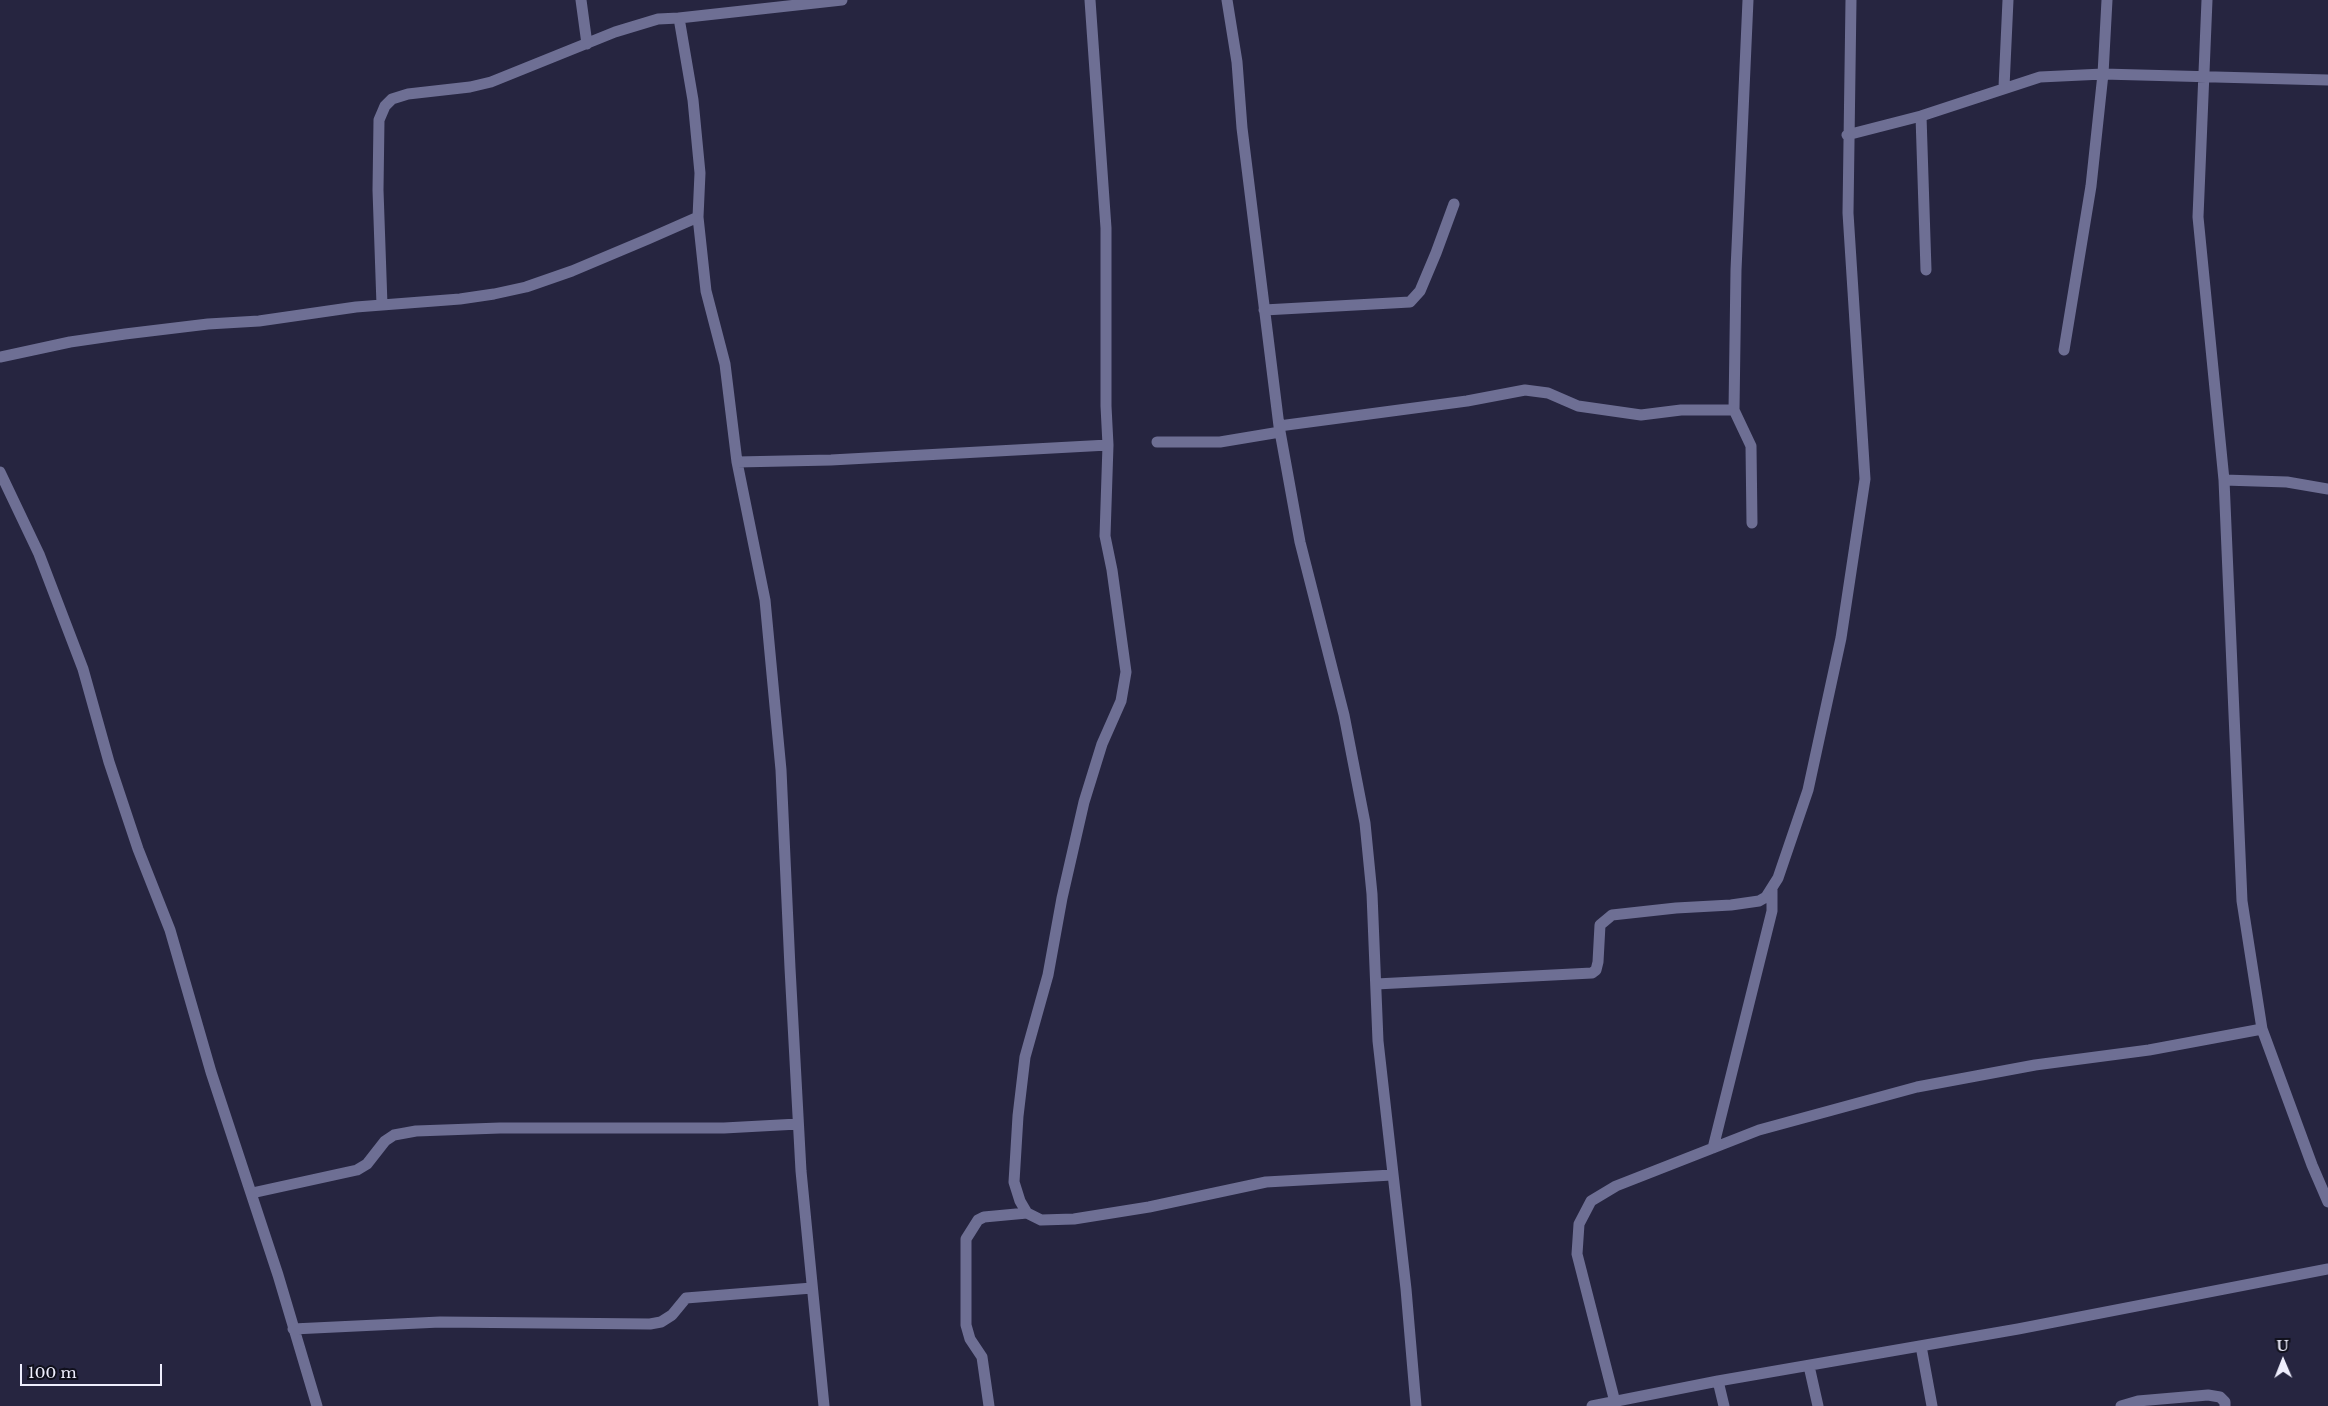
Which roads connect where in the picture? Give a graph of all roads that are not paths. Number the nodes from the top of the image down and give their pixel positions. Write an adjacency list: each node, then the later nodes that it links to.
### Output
1 (581, 0): 11 (street)
2 (842, 0): 10 (street)
3 (1090, 0): 28 (street)
4 (1227, 0): 22 (street)
5 (1748, 0): 25 (street)
6 (1850, 0): 17 (street)
7 (2008, 0): 15 (street)
8 (2107, 0): 12 (street)
9 (2207, 0): 13 (street)
10 (679, 18): 11 (street); 19 (street)
11 (587, 44): 21 (street)
12 (2103, 74): 13 (street); 15 (street); 23 (street)
13 (2203, 77): 14 (street); 31 (street)
14 (2328, 80)
15 (2004, 87): 16 (street)
16 (1921, 116): 17 (street); 20 (street)
17 (1847, 135): 34 (street)
18 (1454, 204): 22 (street)
19 (698, 217): 21 (street); 29 (street)
20 (1926, 270)
21 (382, 305): 24 (street)
22 (1264, 310): 26 (street)
23 (2064, 350)
24 (0, 357)
25 (1734, 410): 26 (street); 33 (street)
26 (1279, 429): 27 (street); 35 (street)
27 (1157, 442)
28 (1108, 445): 29 (street); 42 (street)
29 (737, 462): 37 (street)
30 (0, 472): 40 (street)
31 (2224, 480): 32 (street); 36 (street)
32 (2328, 489)
33 (1752, 523)
34 (1772, 890): 35 (street); 38 (street)
35 (1376, 984): 39 (street)
36 (2262, 1029): 38 (street); 41 (street)
37 (798, 1124): 40 (street); 44 (street)
38 (1713, 1148): 49 (street)
39 (1392, 1175): 42 (street); 53 (street)
40 (252, 1193): 45 (street)
41 (2328, 1202)
42 (1027, 1213): 52 (street)
43 (2328, 1269): 46 (street)
44 (812, 1288): 45 (street); 51 (street)
45 (293, 1328): 50 (street)
46 (1921, 1346): 47 (street); 57 (street)
47 (1809, 1366): 48 (street); 56 (street)
48 (1718, 1381): 49 (street); 55 (street)
49 (1616, 1404): 54 (street)
50 (317, 1406)
51 (824, 1406)
52 (989, 1406)
53 (1416, 1406)
54 (1592, 1406)
55 (1724, 1406)
56 (1818, 1406)
57 (1932, 1406)
58 (2121, 1406): 59 (street)
59 (2225, 1406)

